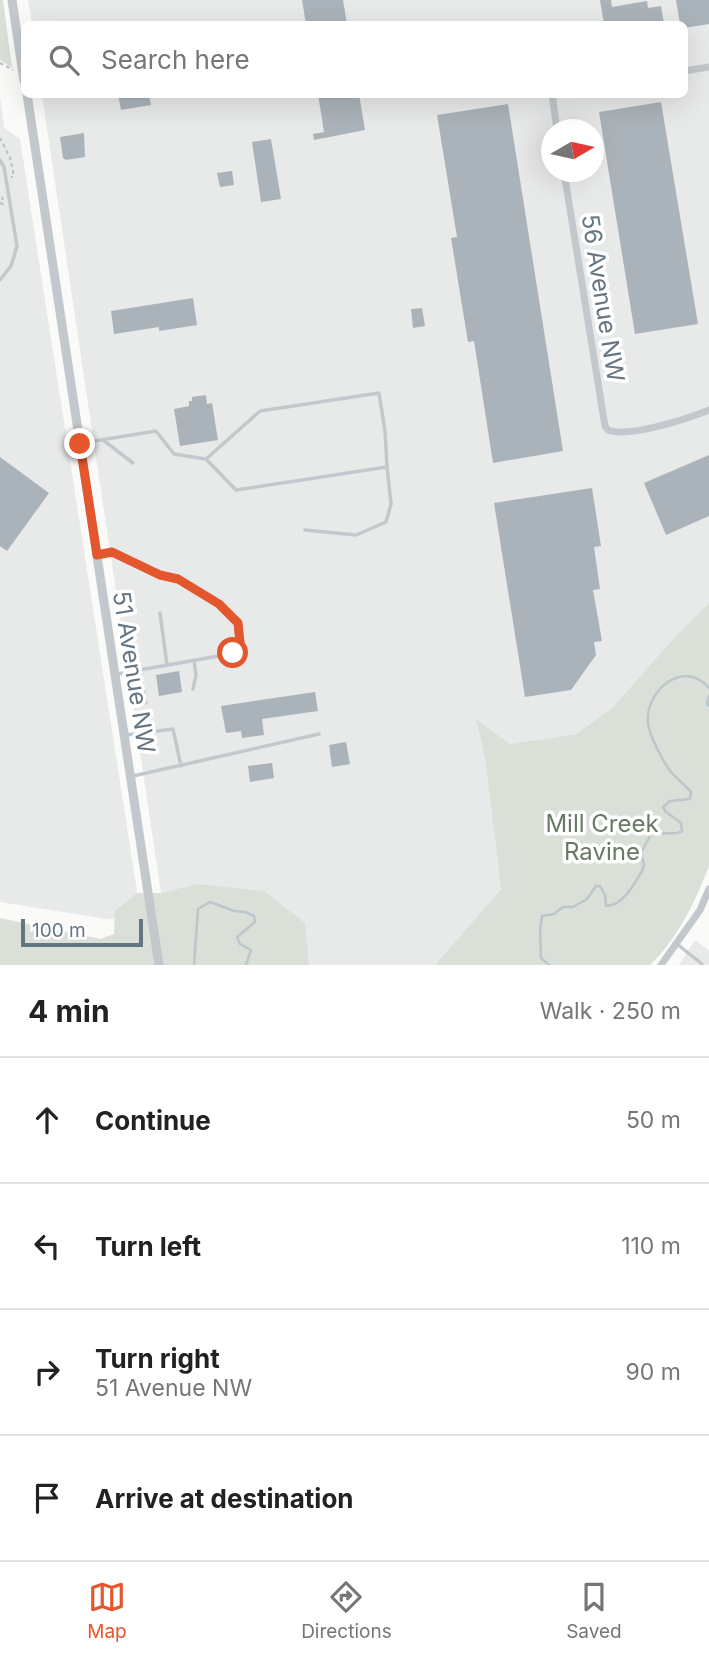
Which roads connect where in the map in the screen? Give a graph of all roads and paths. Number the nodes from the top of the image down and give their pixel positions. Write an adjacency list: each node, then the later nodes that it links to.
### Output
1 (12, 0): 2 (street)
2 (21, 61)
3 (0, 63): 5 (path)
4 (709, 67): 6 (street)
5 (13, 70)
6 (688, 70)
7 (27, 98): 17 (street, 51 Avenue NW)
8 (553, 98): 9 (street)
9 (555, 119)
10 (0, 160): 14 (lane)
11 (566, 182): 15 (street, 56 Avenue NW)
12 (1, 192): 13 (path)
13 (0, 203)
14 (0, 280)
15 (709, 410)
16 (103, 440): 17 (lane); 18 (lane); 19 (lane)
17 (80, 444): 22 (street, 51 Avenue NW)
18 (206, 459): 20 (lane); 20 (lane)
19 (132, 463)
20 (387, 467): 21 (lane)
21 (305, 530)
22 (97, 555): 24 (lane); 27 (street, 51 Avenue NW)
23 (160, 612): 25 (lane)
24 (194, 660): 25 (lane); 28 (lane)
25 (167, 665): 26 (lane)
26 (139, 670): 27 (lane); 29 (lane)
27 (115, 674): 31 (street, 51 Avenue NW)
28 (193, 689)
29 (146, 703)
30 (318, 734): 32 (lane)
31 (124, 736): 32 (lane); 33 (street, 51 Avenue NW)
32 (181, 766): 33 (lane)
33 (130, 777): 37 (street, 51 Avenue NW)
34 (709, 889): 35 (street)
35 (677, 944): 36 (lane); 38 (street)
36 (702, 964)
37 (159, 965)
38 (661, 965)

